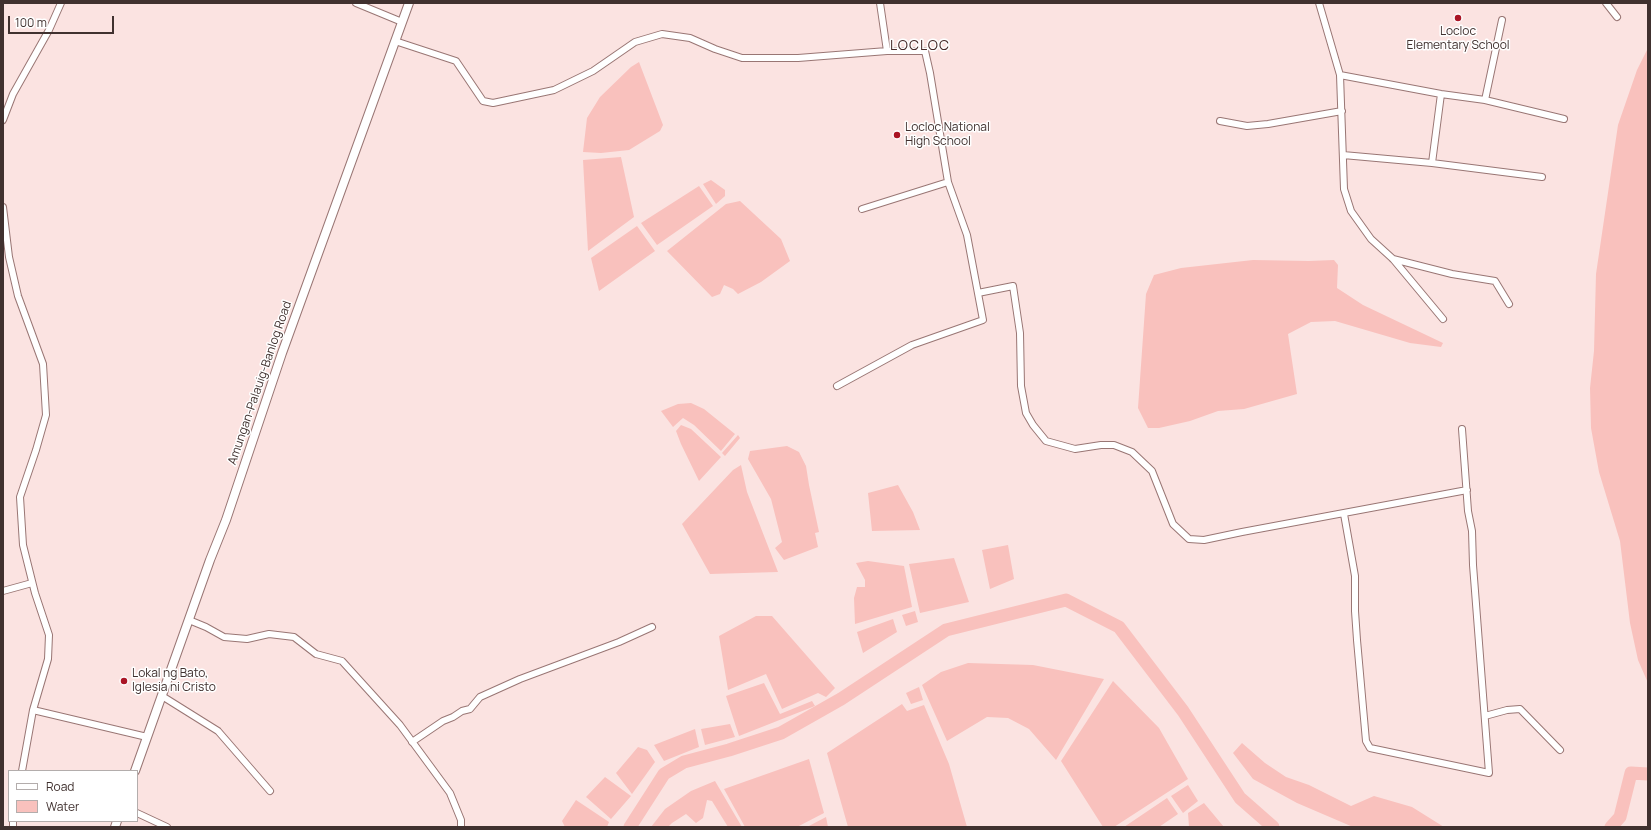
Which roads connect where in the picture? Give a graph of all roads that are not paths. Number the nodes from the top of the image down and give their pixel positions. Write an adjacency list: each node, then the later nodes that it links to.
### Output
1 (61, 3): 17 (street)
2 (356, 3): 9 (street)
3 (408, 3): 9 (main road, Amungan-Palauig-Banlog Road)
4 (880, 3): 11 (street)
5 (1319, 3): 12 (street)
6 (1606, 3): 7 (street)
7 (1617, 17)
8 (1502, 20): 14 (street)
9 (402, 22): 10 (main road, Amungan-Palauig-Banlog Road)
10 (395, 41): 11 (street); 35 (main road, Amungan-Palauig-Banlog Road)
11 (887, 52): 22 (street)
12 (1340, 75): 13 (street); 15 (street)
13 (1441, 94): 14 (street); 20 (street)
14 (1485, 100): 16 (street)
15 (1342, 110): 18 (street); 19 (street)
16 (1564, 118)
17 (3, 120)
18 (1220, 121)
19 (1343, 155): 20 (street); 25 (street)
20 (1432, 163): 21 (street)
21 (1542, 177)
22 (948, 182): 24 (street); 26 (street)
23 (3, 207): 33 (street)
24 (862, 209)
25 (1393, 259): 27 (street); 28 (street)
26 (978, 293): 29 (street); 32 (street)
27 (1509, 304)
28 (1443, 319)
29 (837, 386)
30 (1462, 429): 31 (street)
31 (1466, 490): 32 (street); 39 (street)
32 (1344, 514): 39 (street)
33 (32, 583): 34 (street); 38 (street)
34 (3, 591)
35 (189, 620): 37 (main road, Amungan-Palauig-Banlog Road); 41 (street)
36 (652, 627): 41 (street)
37 (162, 696): 40 (main road, Amungan-Palauig-Banlog Road); 45 (street)
38 (33, 710): 40 (street); 43 (street)
39 (1485, 716): 42 (street)
40 (147, 737): 44 (main road, Amungan-Palauig-Banlog Road)
41 (412, 742): 48 (street)
42 (1560, 750)
43 (22, 770)
44 (135, 770)
45 (270, 791)
46 (138, 813): 47 (street)
47 (167, 827)
48 (461, 827)

